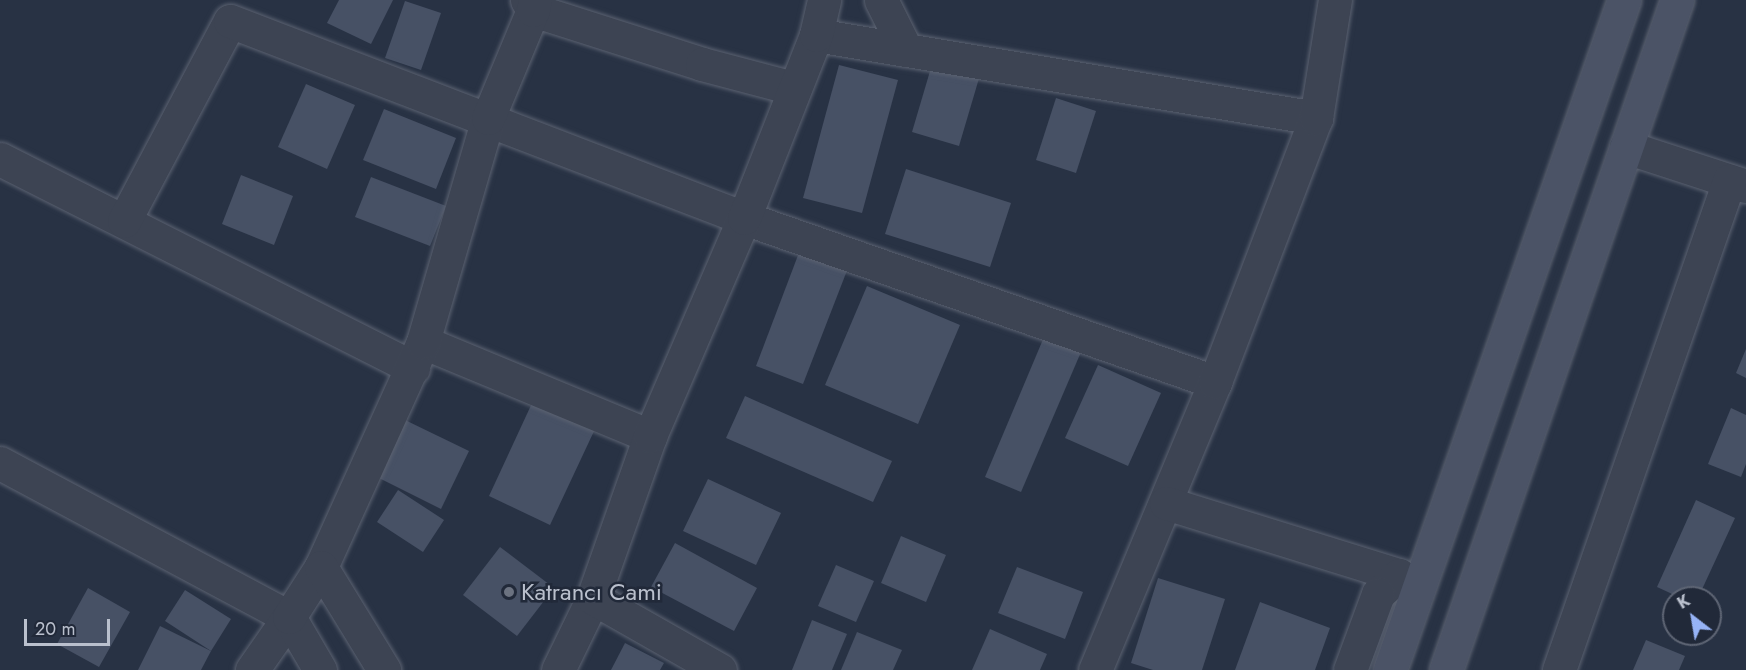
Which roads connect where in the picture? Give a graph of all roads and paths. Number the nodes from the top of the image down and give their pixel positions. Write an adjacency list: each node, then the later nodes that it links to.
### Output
1 (824, 0): 7 (street)
2 (881, 0): 8 (street)
3 (1335, 0): 11 (street)
4 (1624, 0): 32 (main road)
5 (1677, 0): 12 (main road)
6 (532, 3): 9 (street); 10 (street)
7 (816, 35): 8 (street); 9 (street)
8 (906, 50): 11 (street)
9 (793, 88): 15 (street)
10 (488, 118): 15 (street); 16 (street); 17 (street)
11 (1316, 118): 18 (street)
12 (1626, 147): 14 (street); 33 (main road)
13 (0, 159): 16 (street)
14 (1737, 183): 34 (street)
15 (744, 218): 18 (street); 19 (street)
16 (124, 221): 17 (street)
17 (418, 355): 19 (street); 22 (street)
18 (1215, 382): 21 (street)
19 (650, 436): 23 (street)
20 (0, 463): 24 (street)
21 (1166, 502): 30 (street); 31 (street)
22 (321, 567): 24 (street); 27 (street)
23 (593, 598): 28 (street); 29 (street)
24 (289, 617): 25 (street); 26 (street)
25 (252, 670)
26 (320, 670)
27 (384, 670)
28 (558, 670)
29 (720, 670)
30 (1095, 670)
31 (1350, 670)
32 (1390, 670)
33 (1446, 670)
34 (1559, 670)

